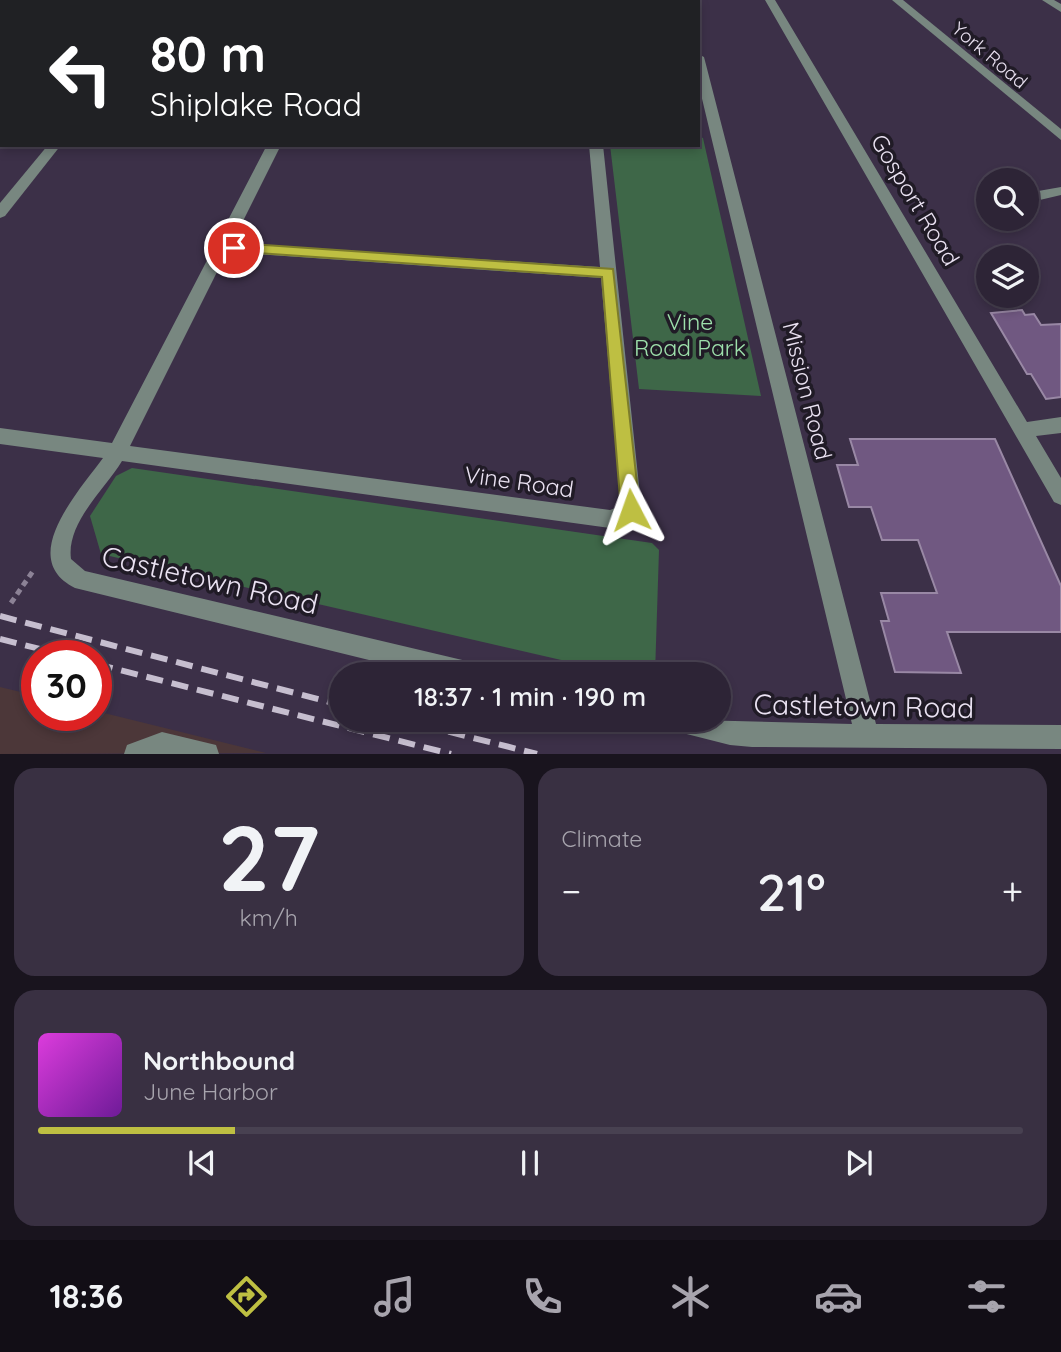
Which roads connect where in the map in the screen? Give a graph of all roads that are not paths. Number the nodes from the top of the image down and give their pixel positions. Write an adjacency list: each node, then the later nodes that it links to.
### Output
1 (770, 0): 16 (street, Gosport Road)
2 (897, 0): 6 (street, York Road)
3 (1047, 0): 4 (street)
4 (1061, 9)
5 (700, 70): 22 (street, Mission Road)
6 (1061, 136)
7 (53, 147): 12 (street)
8 (273, 147): 13 (street, Castletown Road)
9 (596, 147): 14 (street, Vine Road)
10 (1061, 191): 11 (street)
11 (1039, 196)
12 (0, 213)
13 (222, 247): 14 (street); 18 (street, Castletown Road)
14 (608, 273): 18 (street, Vine Road)
15 (1061, 425): 16 (street)
16 (1022, 430): 19 (street, Gosport Road)
17 (0, 436): 18 (street)
18 (117, 452): 20 (street, Castletown Road)
19 (1061, 496)
20 (426, 662)
21 (726, 732): 22 (street, Castletown Road)
22 (867, 737): 23 (street, Castletown Road)
23 (1061, 737)
24 (136, 754): 25 (street)
25 (207, 754)

